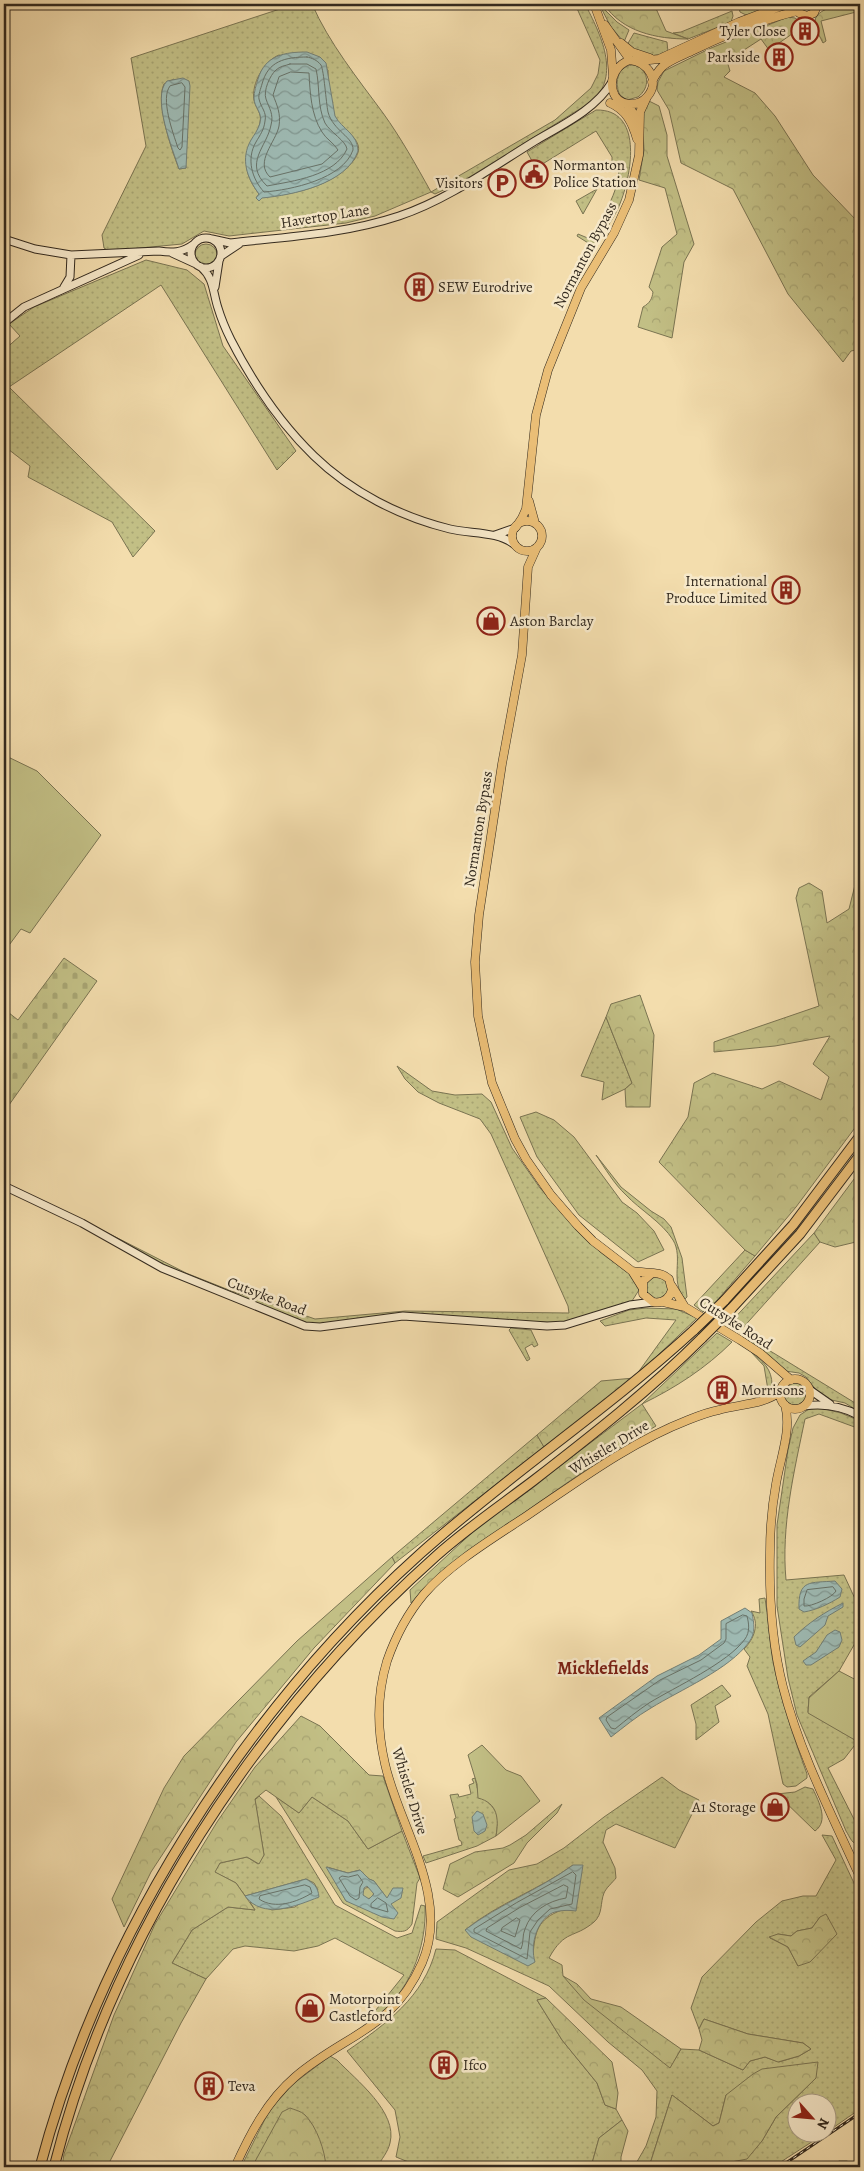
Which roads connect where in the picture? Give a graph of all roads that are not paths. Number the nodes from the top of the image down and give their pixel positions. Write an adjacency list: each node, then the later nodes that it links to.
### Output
1 (594, 4): 6 (main road)
2 (787, 4): 8 (main road)
3 (824, 4): 5 (main road)
4 (796, 7): 5 (main road); 12 (main road)
5 (817, 7)
6 (600, 17): 7 (main road); 11 (main road)
7 (614, 37): 8 (main road); 9 (main road)
8 (659, 59): 10 (main road)
9 (630, 60): 10 (main road); 11 (main road)
10 (640, 62): 12 (main road)
11 (612, 80): 15 (main road); 16 (main road, Havertop Lane)
12 (652, 82): 13 (main road)
13 (647, 97): 15 (main road); 17 (main road, Normanton Bypass)
14 (610, 103): 15 (main road, Havertop Lane); 16 (main road, Havertop Lane); 17 (main road)
15 (626, 104): 17 (main road, Normanton Bypass)
16 (590, 107): 20 (main road, Havertop Lane)
17 (639, 148): 30 (main road, Normanton Bypass)
18 (4, 239): 24 (main road)
19 (212, 239): 20 (main road, Havertop Lane); 21 (main road); 25 (main road)
20 (244, 242): 25 (main road, Havertop Lane)
21 (194, 244): 23 (main road); 26 (main road)
22 (144, 253): 23 (main road); 24 (main road); 27 (main road)
23 (171, 253): 26 (main road)
24 (71, 255): 27 (main road)
25 (220, 258): 26 (main road); 28 (main road)
26 (199, 266): 28 (main road)
27 (64, 288): 29 (main road)
28 (214, 290): 33 (main road)
29 (4, 323)
30 (528, 491): 31 (main road, Normanton Bypass); 32 (main road, Normanton Bypass)
31 (535, 523): 32 (main road); 35 (main road)
32 (515, 527): 33 (main road); 34 (main road)
33 (492, 535): 34 (main road)
34 (517, 547): 35 (main road); 36 (main road, Normanton Bypass)
35 (537, 547): 36 (main road, Normanton Bypass)
36 (527, 578): 40 (main road, Normanton Bypass)
37 (860, 1136): 59 (highway, bridge)
38 (860, 1155): 60 (highway, bridge)
39 (4, 1186): 46 (main road, Cutsyke Road)
40 (632, 1271): 41 (main road); 43 (main road)
41 (651, 1274): 42 (main road); 43 (main road)
42 (672, 1286): 45 (main road); 47 (main road, Cutsyke Road)
43 (642, 1288): 44 (main road); 46 (main road)
44 (653, 1302): 45 (main road); 46 (main road, Cutsyke Road)
45 (663, 1302): 47 (main road, Cutsyke Road)
46 (630, 1305)
47 (686, 1307): 48 (main road, Cutsyke Road)
48 (772, 1364): 49 (main road, Cutsyke Road); 50 (main road, Cutsyke Road)
49 (791, 1380): 50 (main road); 51 (main road)
50 (781, 1390): 52 (main road, Whistler Drive); 53 (main road)
51 (810, 1390): 54 (main road); 55 (main road)
52 (762, 1401): 53 (main road, Whistler Drive); 61 (main road, Whistler Drive)
53 (784, 1405): 55 (main road); 57 (main road)
54 (831, 1405): 55 (main road); 56 (main road)
55 (801, 1408): 57 (main road)
56 (860, 1416)
57 (787, 1429): 58 (main road)
58 (860, 1877)
59 (40, 2167)
60 (54, 2167)
61 (235, 2167)

